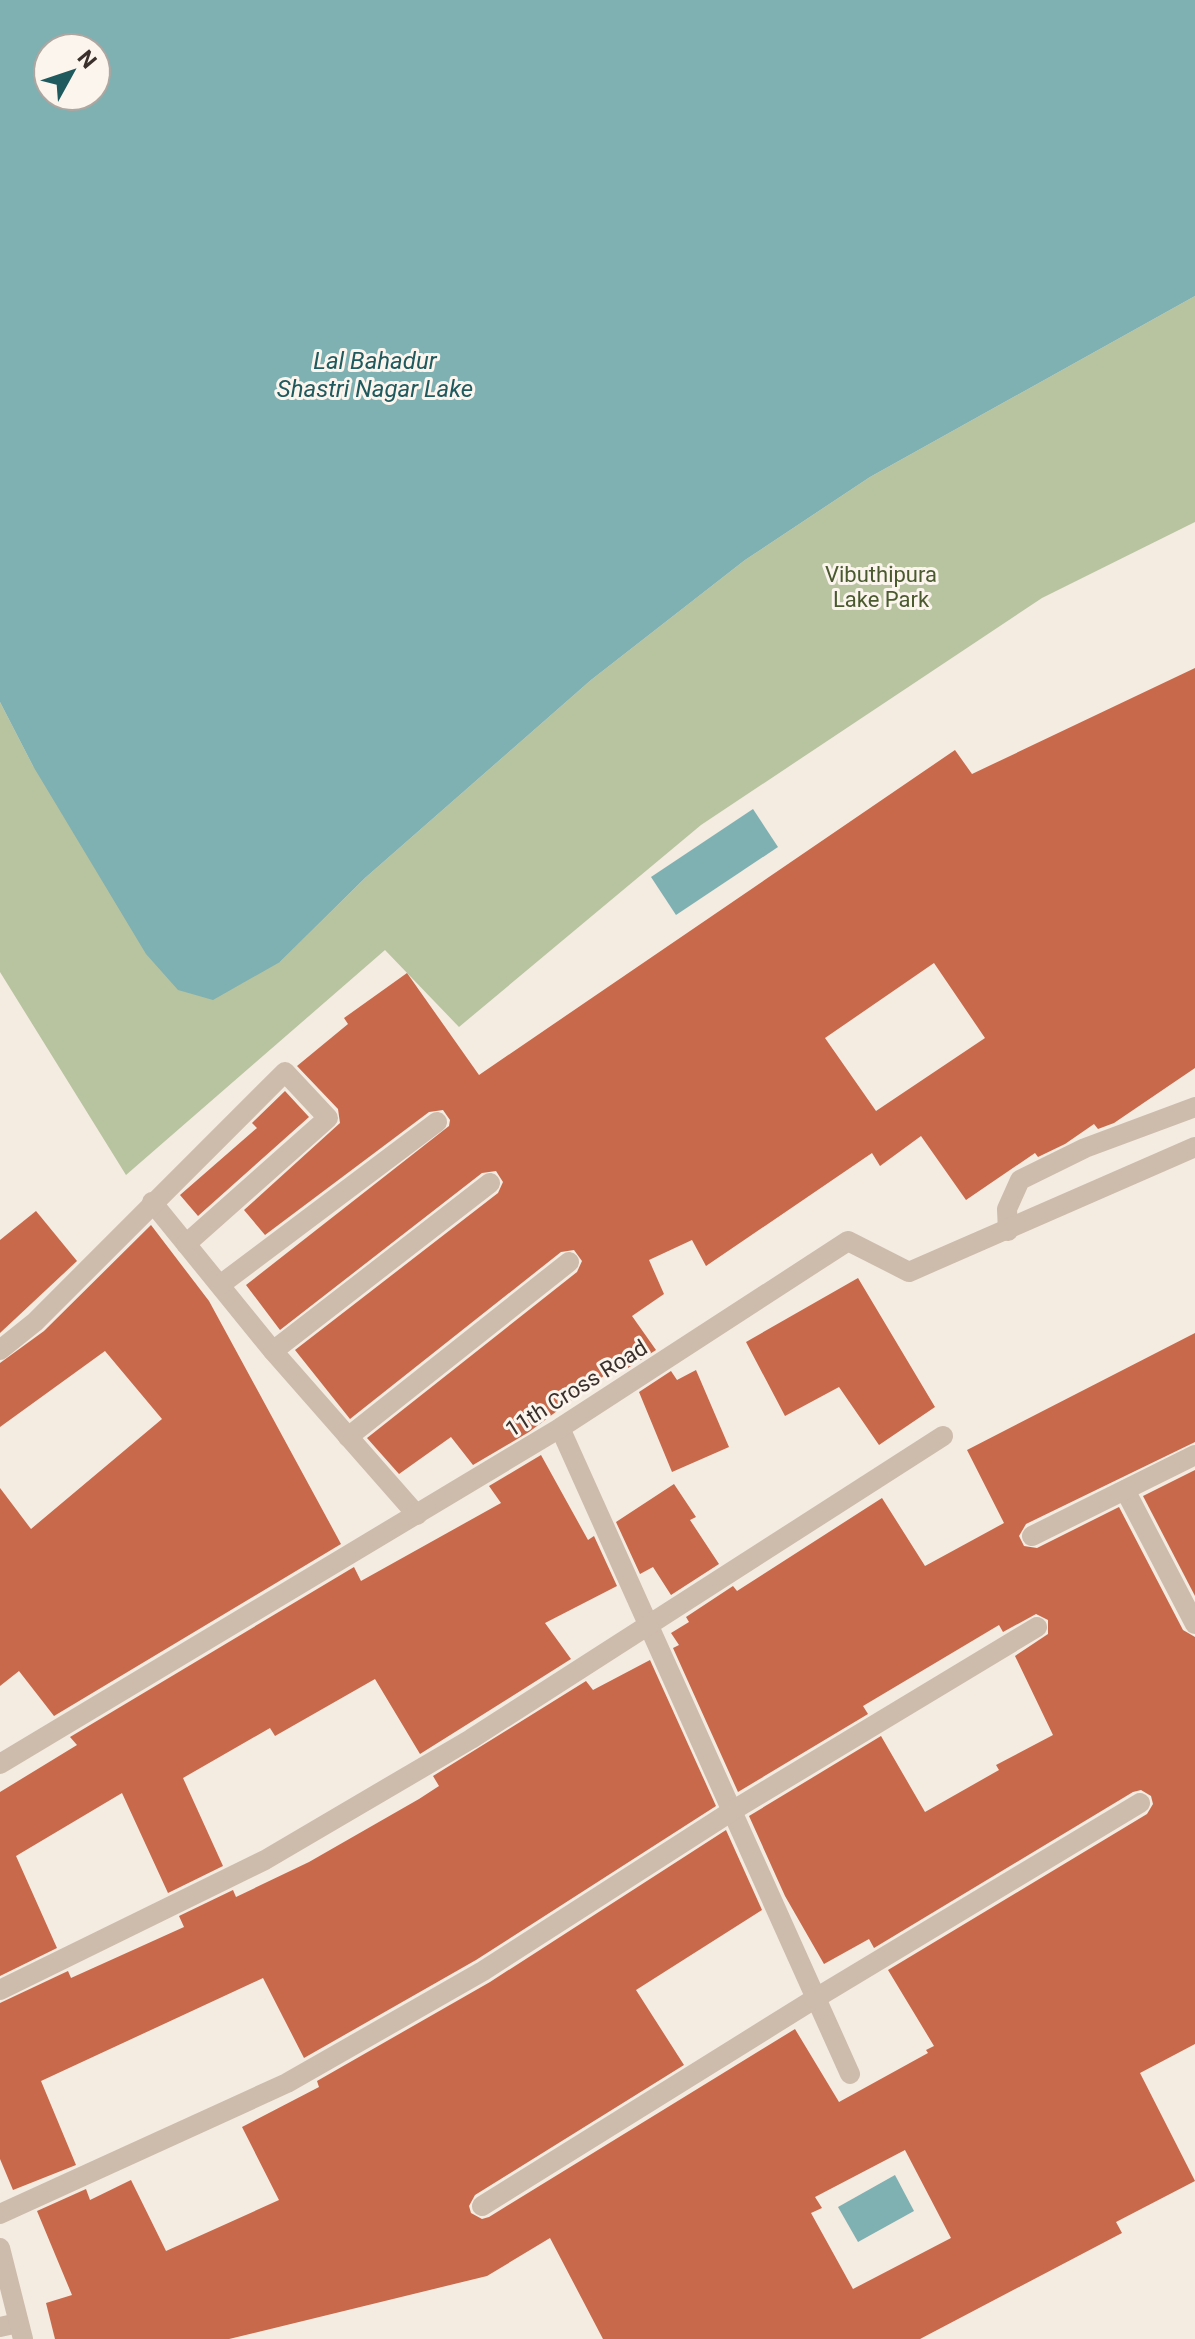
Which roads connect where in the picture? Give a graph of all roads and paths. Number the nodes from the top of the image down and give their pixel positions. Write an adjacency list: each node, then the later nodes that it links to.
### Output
1 (1195, 1107): 6 (street)
2 (437, 1122): 9 (street)
3 (1195, 1147): 6 (street, 11th Cross Road)
4 (490, 1183): 11 (street)
5 (152, 1202): 7 (street); 7 (street); 10 (street)
6 (1008, 1231): 12 (street, 11th Cross Road)
7 (186, 1244): 9 (street)
8 (569, 1262): 14 (street)
9 (220, 1285): 11 (street)
10 (0, 1350)
11 (273, 1351): 14 (street)
12 (560, 1428): 17 (street, 11th Cross Road); 20 (street)
13 (943, 1436): 20 (street)
14 (348, 1437): 17 (street)
15 (1195, 1455): 16 (street)
16 (1125, 1490): 18 (street); 19 (street)
17 (417, 1515): 22 (street, 11th Cross Road)
18 (1032, 1536)
19 (1195, 1624)
20 (648, 1625): 24 (street); 25 (street)
21 (1037, 1627): 24 (street)
22 (0, 1764)
23 (1140, 1803): 26 (street)
24 (732, 1811): 26 (street); 29 (street)
25 (0, 1990)
26 (816, 1998): 27 (street); 28 (street)
27 (850, 2074)
28 (482, 2206)
29 (0, 2214)
30 (0, 2248): 31 (street)
31 (14, 2330)

